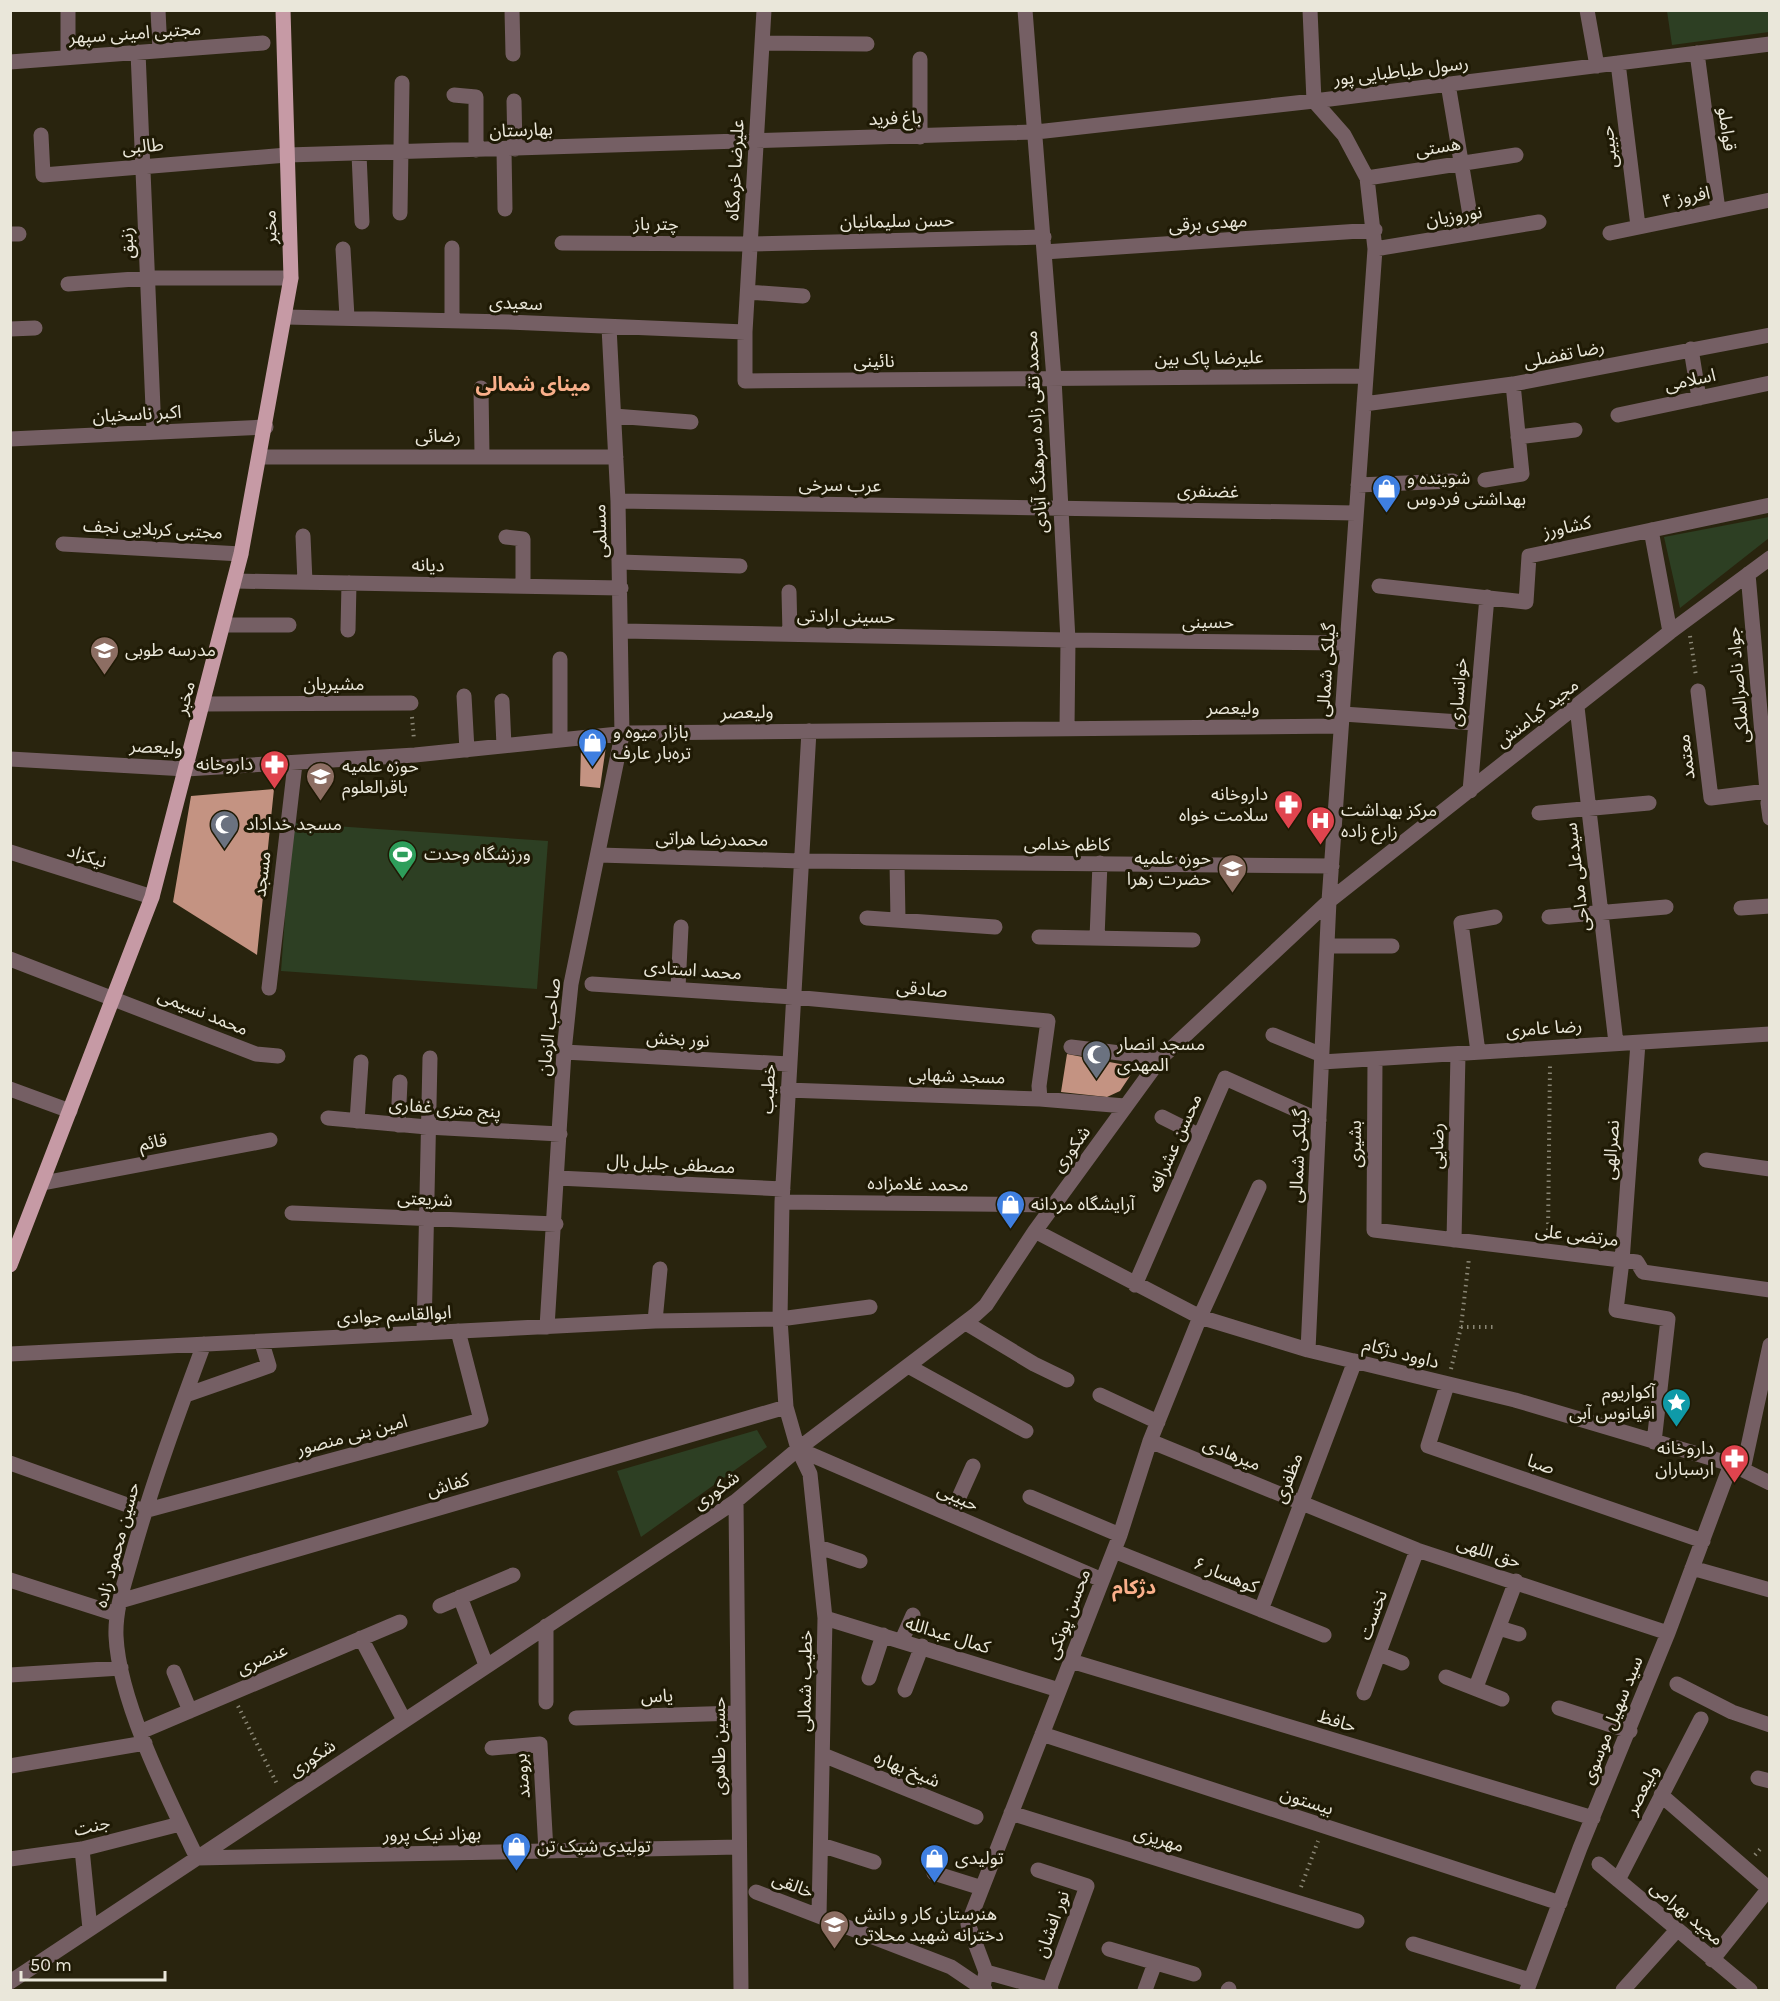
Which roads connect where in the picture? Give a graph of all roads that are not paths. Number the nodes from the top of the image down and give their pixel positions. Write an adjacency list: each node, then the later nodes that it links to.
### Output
1 (68, 10): 17 (street)
2 (158, 10): 13 (street)
3 (283, 10): 35 (main road, مخبر)
4 (512, 10): 16 (street)
5 (764, 10): 10 (street, علیرضا خرمگاه)
6 (1025, 10): 27 (street, محمد تقی زاده سرهنگ آبادی)
7 (1310, 10): 26 (street)
8 (1587, 10): 21 (street)
9 (263, 43): 13 (street, مجتبی امینی سپهر)
10 (762, 43): 11 (street); 30 (street, علیرضا خرمگاه)
11 (867, 44)
12 (1770, 44): 15 (street, رسول طباطبایی پور)
13 (160, 51): 14 (street, مجتبی امینی سپهر)
14 (138, 52): 17 (street, مجتبی امینی سپهر); 38 (street, زنبق)
15 (1697, 53): 20 (street, رسول طباطبایی پور); 42 (street, قواملو)
16 (513, 54)
17 (68, 57): 19 (street, مجتبی امینی سپهر)
18 (920, 59): 29 (street)
19 (10, 62)
20 (1618, 63): 21 (street, رسول طباطبایی پور); 46 (street, حبیبی)
21 (1597, 66): 23 (street, رسول طباطبایی پور)
22 (402, 83): 33 (street)
23 (1448, 84): 26 (street, رسول طباطبایی پور); 37 (street)
24 (454, 94): 31 (street)
25 (514, 101): 32 (street)
26 (1314, 101): 27 (street, رسول طباطبایی پور); 39 (street, گيلکی شمالی)
27 (1036, 132): 29 (street, باغ فرید); 52 (street, محمد تقی زاده سرهنگ آبادی)
28 (41, 135): 38 (street, طالبی)
29 (920, 137): 30 (street, باغ فرید)
30 (756, 143): 32 (street, بهارستان); 51 (street, علیرضا خرمگاه)
31 (476, 150): 32 (street, بهارستان); 33 (street, بهارستان)
32 (509, 150): 41 (street)
33 (403, 152): 34 (street, بهارستان); 43 (street)
34 (359, 154): 35 (street, بهارستان); 44 (street)
35 (287, 155): 38 (street, طالبی); 57 (main road, مخبر)
36 (1516, 155): 37 (street, هستی)
37 (1462, 164): 39 (street, هستی); 48 (street)
38 (143, 166): 56 (street, زنبق)
39 (1366, 178): 47 (street, گيلکی شمالی)
40 (1770, 200): 42 (street, افروز ۴)
41 (505, 209)
42 (1718, 210): 46 (street, افروز ۴)
43 (400, 213)
44 (362, 222)
45 (1539, 222): 48 (street, نوروزیان)
46 (1638, 226): 49 (street, افروز ۴)
47 (1375, 230): 52 (street, مهدی برقی); 55 (street, گيلکی شمالی)
48 (1473, 233): 55 (street, نوروزیان)
49 (1610, 233)
50 (562, 243): 51 (street, چتر باز)
51 (750, 244): 52 (street, حسن سلیمانیان); 59 (street, علیرضا خرمگاه)
52 (1044, 245): 71 (street, محمد تقی زاده سرهنگ آبادی)
53 (452, 248): 63 (street)
54 (342, 249): 62 (street)
55 (1376, 249): 70 (street, گيلکی شمالی)
56 (148, 278): 57 (street); 58 (street); 82 (street, زنبق)
57 (291, 278): 61 (main road, مخبر)
58 (68, 285)
59 (748, 292): 60 (street); 67 (street, علیرضا خرمگاه)
60 (803, 296)
61 (285, 317): 62 (street, سعیدی); 80 (main road, مخبر)
62 (346, 317): 63 (street, سعیدی)
63 (452, 321): 64 (street, سعیدی)
64 (609, 327): 67 (street, سعیدی); 78 (street, مسلمی)
65 (10, 328): 66 (street)
66 (35, 328)
67 (745, 332): 71 (street, نائینی)
68 (1770, 335): 69 (street, رضا تفضلی)
69 (1691, 349): 73 (street, رضا تفضلی); 75 (street)
70 (1365, 376): 71 (street, علیرضا پاک بین); 76 (street, گيلکی شمالی)
71 (1054, 379): 93 (street, محمد تقی زاده سرهنگ آبادی)
72 (1770, 383): 75 (street, اسلامی)
73 (1513, 384): 76 (street, رضا تفضلی); 83 (street)
74 (481, 388): 85 (street)
75 (1699, 398): 77 (street, اسلامی)
76 (1364, 404): 90 (street, گيلکی شمالی)
77 (1618, 415)
78 (614, 416): 79 (street); 87 (street, مسلمی)
79 (691, 422)
80 (266, 428): 82 (street, اکبر ناسخیان); 86 (main road, مخبر)
81 (1575, 430): 83 (street)
82 (154, 432): 84 (street, اکبر ناسخیان)
83 (1518, 437): 88 (street)
84 (10, 439)
85 (482, 455): 86 (street, رضائی); 87 (street, رضائی)
86 (260, 457): 99 (main road, مخبر)
87 (616, 457): 91 (street, مسلمی)
88 (1485, 480)
89 (1453, 481): 90 (street)
90 (1358, 485): 94 (street, گيلکی شمالی)
91 (618, 501): 93 (street, عرب سرخی); 101 (street, مسلمی)
92 (1770, 505): 95 (street, کشاورز)
93 (1060, 508): 94 (street, غضنفری); 118 (street, محمد تقی زاده سرهنگ آبادی)
94 (1356, 513): 119 (street, گيلکی شمالی)
95 (1651, 530): 111 (street, کشاورز); 116 (street)
96 (303, 536): 105 (street)
97 (506, 537): 107 (street)
98 (63, 544): 99 (street, مجتبی کربلایی نجف)
99 (241, 554): 104 (main road, مخبر)
100 (1770, 558): 103 (street, مجید کیامنش)
101 (620, 562): 102 (street); 109 (street, مسلمی)
102 (740, 566)
103 (1748, 574): 116 (street, مجید کیامنش); 140 (street, جواد ناصرالملکی)
104 (235, 580): 105 (street, دیانه); 112 (main road, مخبر)
105 (305, 582): 106 (street, دیانه)
106 (349, 583): 107 (street, دیانه); 114 (street)
107 (523, 586): 109 (street, دیانه)
108 (1379, 586): 111 (street, کشاورز)
109 (621, 588): 115 (street, مسلمی)
110 (789, 592): 117 (street)
111 (1487, 597): 128 (street, خوانساری)
112 (225, 625): 113 (street); 125 (main road, مخبر)
113 (289, 625)
114 (348, 630)
115 (622, 631): 117 (street, حسینی ارادتی); 131 (street, مسلمی)
116 (1670, 632): 126 (street, مجید کیامنش)
117 (790, 634): 118 (street, حسینی ارادتی)
118 (1068, 640): 119 (street, حسینی); 129 (street, محمد تقی زاده سرهنگ آبادی)
119 (1347, 643): 127 (street, گيلکی شمالی)
120 (560, 659): 132 (street)
121 (1698, 692): 140 (street, معتمد)
122 (464, 696): 134 (street)
123 (502, 701): 133 (street)
124 (411, 703): 125 (street, مشیریان)
125 (204, 704): 137 (main road, مخبر)
126 (1577, 706): 138 (street, مجید کیامنش); 141 (street, سیدعلی مداحی)
127 (1342, 720): 128 (street, ولیعصر); 129 (street, ولیعصر); 148 (street, گيلکی شمالی)
128 (1474, 723): 138 (street, خوانساری)
129 (1067, 729): 130 (street, ولیعصر)
130 (809, 731): 131 (street, ولیعصر); 145 (street, خطیب)
131 (622, 735): 132 (street, ولیعصر); 144 (street, صاحب الزمان)
132 (560, 740): 133 (street, ولیعصر)
133 (504, 746): 134 (street, ولیعصر)
134 (467, 750): 136 (street, ولیعصر)
135 (10, 759): 137 (street, ولیعصر)
136 (295, 764): 137 (street, ولیعصر); 168 (street, مسجد)
137 (186, 769): 149 (main road, مخبر)
138 (1470, 791): 150 (street, مجید کیامنش)
139 (1649, 803): 141 (street)
140 (1768, 804)
141 (1589, 810): 142 (street); 154 (street, سیدعلی مداحی)
142 (1539, 813)
143 (10, 852): 149 (street, نیکزاد)
144 (598, 855): 145 (street, محمدرضا هراتی); 177 (street, صاحب الزمان)
145 (801, 861): 146 (street, کاظم خدامی); 171 (street, خطیب)
146 (897, 861): 147 (street, کاظم خدامی); 158 (street)
147 (1100, 864): 148 (street, کاظم خدامی); 162 (street)
148 (1332, 866): 150 (street, گيلکی شمالی)
149 (152, 897): 170 (main road, مخبر)
150 (1329, 901): 164 (street, گيلکی شمالی); 182 (street, شکوری)
151 (1770, 906): 153 (street)
152 (1666, 907): 154 (street)
153 (1741, 908)
154 (1600, 912): 155 (street); 174 (street, سیدعلی مداحی)
155 (1549, 916)
156 (1495, 917): 178 (street)
157 (867, 918): 158 (street)
158 (898, 920): 160 (street)
159 (681, 927): 169 (street)
160 (995, 927)
161 (1039, 937): 162 (street)
162 (1097, 938): 163 (street)
163 (1193, 940)
164 (1327, 946): 165 (street); 183 (street, گيلکی شمالی)
165 (1392, 946)
166 (10, 958): 170 (street, محمد نسیمی)
167 (591, 984): 169 (street, محمد استادی)
168 (269, 988)
169 (678, 988): 171 (street, محمد استادی)
170 (114, 997): 180 (street, محمد نسیمی); 192 (main road, مخبر)
171 (793, 997): 186 (street, خطیب); 190 (street, صادقی)
172 (1770, 1034): 175 (street, رضا عامری)
173 (1273, 1035): 183 (street)
174 (1616, 1043): 175 (street, رضا عامری); 178 (street, رضا عامری)
175 (1638, 1043): 216 (street, نصرالهی)
176 (1071, 1047): 182 (street)
177 (564, 1052): 186 (street, نور بخش); 199 (street, صاحب الزمان)
178 (1478, 1052): 179 (street, رضا عامری)
179 (1458, 1054): 184 (street, رضا عامری); 215 (street, رضایی)
180 (278, 1056)
181 (430, 1058): 198 (street)
182 (1161, 1058): 191 (street, شکوری)
183 (1322, 1058): 184 (street, رضا عامری); 195 (street, گيلکی شمالی)
184 (1376, 1059): 213 (street, بشیری)
185 (361, 1062): 196 (street)
186 (789, 1064): 189 (street, خطیب)
187 (400, 1082): 197 (street)
188 (10, 1089): 192 (street)
189 (787, 1090): 190 (street, مسجد شهابی); 207 (street, خطیب)
190 (1040, 1099): 191 (street, مسجد شهابی)
191 (1125, 1106): 208 (street, شکوری)
192 (70, 1111): 205 (main road, مخبر)
193 (1162, 1117): 200 (street)
194 (328, 1118): 196 (street, پنج متری غفاری)
195 (1319, 1120): 200 (street, محسن عشرافه); 232 (street, گيلکی شمالی)
196 (357, 1121): 197 (street, پنج متری غفاری)
197 (398, 1125): 198 (street, پنج متری غفاری)
198 (427, 1127): 199 (street, پنج متری غفاری); 210 (street)
199 (560, 1134): 204 (street, صاحب الزمان)
200 (1200, 1136): 219 (street, محسن عشرافه)
201 (270, 1140): 205 (street, قائم)
202 (1706, 1160): 203 (street)
203 (1770, 1169)
204 (558, 1178): 207 (street, مصطفی جلیل بال); 211 (street, صاحب الزمان)
205 (43, 1183): 212 (main road, مخبر)
206 (1259, 1187): 222 (street, محسن پونکی)
207 (782, 1196): 208 (street, محمد غلامزاده); 223 (street, خطیب)
208 (1054, 1205): 214 (street, شکوری)
209 (292, 1213): 210 (street, شریعتی)
210 (424, 1218): 211 (street, شریعتی); 228 (street)
211 (555, 1224): 226 (street, صاحب الزمان)
212 (18, 1228): 217 (main road, مخبر)
213 (1374, 1230): 215 (street, مرتضی علی)
214 (1035, 1231): 219 (street, داوود دژکام); 225 (street, شکوری)
215 (1454, 1240): 216 (street, مرتضی علی)
216 (1622, 1261): 220 (street, مرتضی علی); 245 (street, نصرالهی)
217 (10, 1264)
218 (660, 1269): 224 (street)
219 (1135, 1285): 222 (street, داوود دژکام)
220 (1770, 1290)
221 (870, 1307): 223 (street, ابوالقاسم جوادی)
222 (1200, 1317): 232 (street, داوود دژکام); 242 (street, محسن پونکی)
223 (780, 1319): 224 (street, ابوالقاسم جوادی); 241 (street, خطیب)
224 (655, 1321): 226 (street, ابوالقاسم جوادی)
225 (966, 1323): 235 (street, شکوری); 237 (street)
226 (547, 1327): 227 (street, ابوالقاسم جوادی)
227 (458, 1331): 228 (street, ابوالقاسم جوادی); 254 (street, امین بنی منصور)
228 (424, 1333): 229 (street, ابوالقاسم جوادی)
229 (261, 1343): 230 (street, ابوالقاسم جوادی); 239 (street)
230 (204, 1344): 233 (street, ابوالقاسم جوادی); 239 (street, حسین محمود زاده)
231 (1770, 1345): 236 (street, سید سهیل موسوی)
232 (1308, 1350): 234 (street, داوود دژکام)
233 (10, 1354)
234 (1355, 1361): 238 (street, داوود دژکام); 253 (street, مظفری)
235 (908, 1366): 243 (street); 246 (street, شکوری)
236 (1767, 1374): 249 (street, سید سهیل موسوی)
237 (1067, 1380)
238 (1448, 1385): 245 (street, داوود دژکام); 257 (street, صبا)
239 (186, 1395): 254 (street, حسین محمود زاده)
240 (1100, 1395): 242 (street)
241 (786, 1407): 246 (street, خطیب); 270 (street, کفاش)
242 (1158, 1422): 244 (street, محسن پونکی)
243 (1026, 1431)
244 (1150, 1441): 253 (street, میرهادی); 256 (street, محسن پونکی)
245 (1654, 1442): 249 (street, داوود دژکام)
246 (798, 1449): 252 (street, شکوری); 255 (street, حبیبی); 258 (street, خطیب شمالی)
247 (10, 1463): 254 (street)
248 (973, 1466): 255 (street)
249 (1737, 1467): 250 (street, داوود دژکام); 257 (street, سید سهیل موسوی)
250 (1770, 1483)
251 (1030, 1497): 256 (street)
252 (736, 1501): 275 (street, شکوری); 302 (street, حسین طاهری)
253 (1300, 1502): 259 (street, حق اللهی); 271 (street, مظفری)
254 (144, 1511): 270 (street, حسین محمود زاده)
255 (951, 1515): 265 (street, حبیبی)
256 (1120, 1535): 260 (street, محسن پونکی)
257 (1703, 1541): 262 (street, سید سهیل موسوی)
258 (819, 1547): 261 (street); 273 (street, خطیب شمالی)
259 (1417, 1550): 266 (street, حق اللهی); 284 (street, نخست)
260 (1114, 1551): 265 (street, محسن پونکی); 271 (street, کوهسار ۶)
261 (860, 1561)
262 (1692, 1568): 267 (street); 277 (street, سید سهیل موسوی)
263 (513, 1575): 268 (street)
264 (10, 1580): 270 (street)
265 (1102, 1580): 285 (street, محسن پونکی)
266 (1516, 1581): 276 (street); 277 (street, حق اللهی)
267 (1770, 1590)
268 (460, 1597): 269 (street); 287 (street)
269 (440, 1606)
270 (118, 1607): 288 (street, حسین محمود زاده)
271 (1261, 1610): 280 (street, کوهسار ۶)
272 (913, 1616): 282 (street)
273 (825, 1618): 279 (street, کمال عبدالله); 311 (street, خطیب شمالی)
274 (400, 1622): 281 (street, عنصری)
275 (546, 1626): 287 (street, شکوری); 299 (street)
276 (1499, 1628): 278 (street); 294 (street)
277 (1668, 1633): 307 (street, سید سهیل موسوی)
278 (1519, 1634)
279 (883, 1635): 282 (street, کمال عبدالله); 292 (street)
280 (1324, 1635)
281 (361, 1638): 301 (street, عنصری); 305 (street)
282 (902, 1640): 283 (street, کمال عبدالله)
283 (922, 1646): 295 (street); 296 (street, کمال عبدالله)
284 (1379, 1654): 286 (street); 297 (street, نخست)
285 (1071, 1661): 296 (street, محسن پونکی); 316 (street, حافظ)
286 (1402, 1663)
287 (486, 1665): 305 (street, شکوری)
288 (121, 1668): 290 (street); 309 (street, حسین محمود زاده)
289 (174, 1672): 301 (street)
290 (10, 1675)
291 (1446, 1677): 294 (street)
292 (869, 1678)
293 (1677, 1684): 306 (street)
294 (1476, 1687): 298 (street)
295 (905, 1690)
296 (1059, 1690): 308 (street, محسن پونکی)
297 (1364, 1693)
298 (1502, 1699)
299 (546, 1702)
300 (1559, 1708): 307 (street)
301 (190, 1711): 309 (street, عنصری)
302 (738, 1713): 303 (street, یاس); 319 (street, حسین طاهری)
303 (576, 1718)
304 (1701, 1719): 313 (street, ولیعصر)
305 (404, 1720): 322 (street, شکوری)
306 (1770, 1725)
307 (1630, 1731): 316 (street, سید سهیل موسوی)
308 (1042, 1734): 314 (street, محسن پونکی); 332 (street, بیستون)
309 (142, 1737): 312 (street, عنصری); 317 (street, حسین محمود زاده)
310 (492, 1748): 321 (street, برومند)
311 (823, 1755): 315 (street, شیخ بهاره); 318 (street, خطیب شمالی)
312 (10, 1766)
313 (1661, 1795): 328 (street, ولیعصر); 329 (street)
314 (1011, 1814): 330 (street, محسن پونکی); 334 (street, مهریزی)
315 (976, 1817)
316 (1593, 1818): 332 (street, سید سهیل موسوی)
317 (180, 1824): 320 (street, جنت); 322 (street, حسین محمود زاده)
318 (821, 1845): 324 (street); 333 (street, خطیب شمالی)
319 (739, 1847): 321 (street, بهزاد نیک پرور); 345 (street, حسین طاهری)
320 (82, 1849): 323 (street, جنت); 335 (street)
321 (546, 1851): 322 (street, بهزاد نیک پرور)
322 (197, 1858): 335 (street, شکوری)
323 (10, 1859)
324 (874, 1862)
325 (1599, 1864): 328 (street, مجید بهرامی)
326 (1038, 1870): 346 (street, نور افشان)
327 (934, 1873): 330 (street)
328 (1618, 1880): 336 (street, مجید بهرامی)
329 (1769, 1887): 339 (street)
330 (982, 1888): 343 (street, محسن پونکی)
331 (756, 1892): 333 (street, خالقی)
332 (1560, 1903): 344 (street, سید سهیل موسوی)
333 (819, 1916): 343 (street, خالقی)
334 (1357, 1921)
335 (90, 1929): 342 (street, شکوری)
336 (1676, 1931): 339 (street, مجید بهرامی); 348 (street)
337 (1413, 1944): 344 (street)
338 (1109, 1949): 340 (street)
339 (1712, 1960): 349 (street, مجید بهرامی)
340 (1155, 1963): 341 (street); 347 (street)
341 (1194, 1974)
342 (10, 1982)
343 (984, 1983): 346 (street)
344 (1529, 1985)
345 (741, 1990)
346 (1050, 1990)
347 (1145, 1990)
348 (1623, 1990)
349 (1750, 1990)

